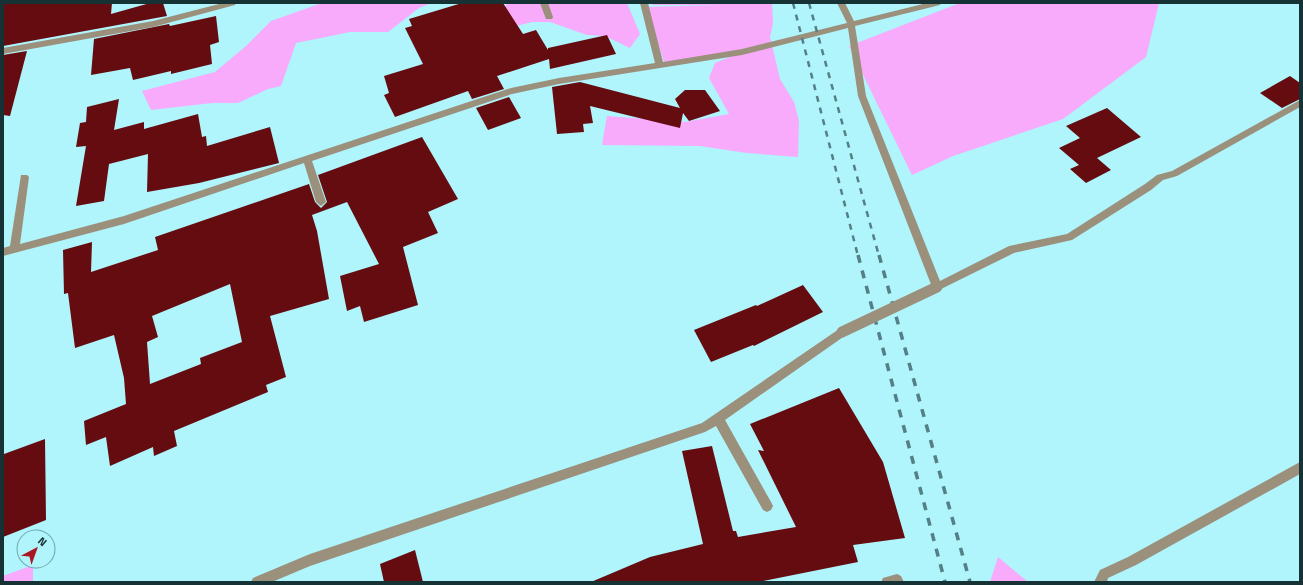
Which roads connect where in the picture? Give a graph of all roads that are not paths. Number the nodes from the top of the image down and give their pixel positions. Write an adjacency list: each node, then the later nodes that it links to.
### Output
1 (232, 3): 9 (street)
2 (544, 3): 7 (street)
3 (636, 3): 6 (street)
4 (841, 3): 8 (street)
5 (937, 3): 8 (street)
6 (645, 5): 10 (street)
7 (549, 17)
8 (851, 24): 10 (street); 17 (street)
9 (3, 51)
10 (660, 65): 12 (street)
11 (1300, 103): 17 (street)
12 (307, 159): 14 (street); 15 (street)
13 (24, 177): 15 (street)
14 (321, 202)
15 (14, 249): 16 (street)
16 (3, 252)
17 (937, 287): 18 (street, bridge)
18 (718, 418): 20 (street); 21 (street)
19 (1300, 468): 24 (street)
20 (767, 506)
21 (257, 582)
22 (887, 582): 23 (street)
23 (898, 582)
24 (1100, 582)

